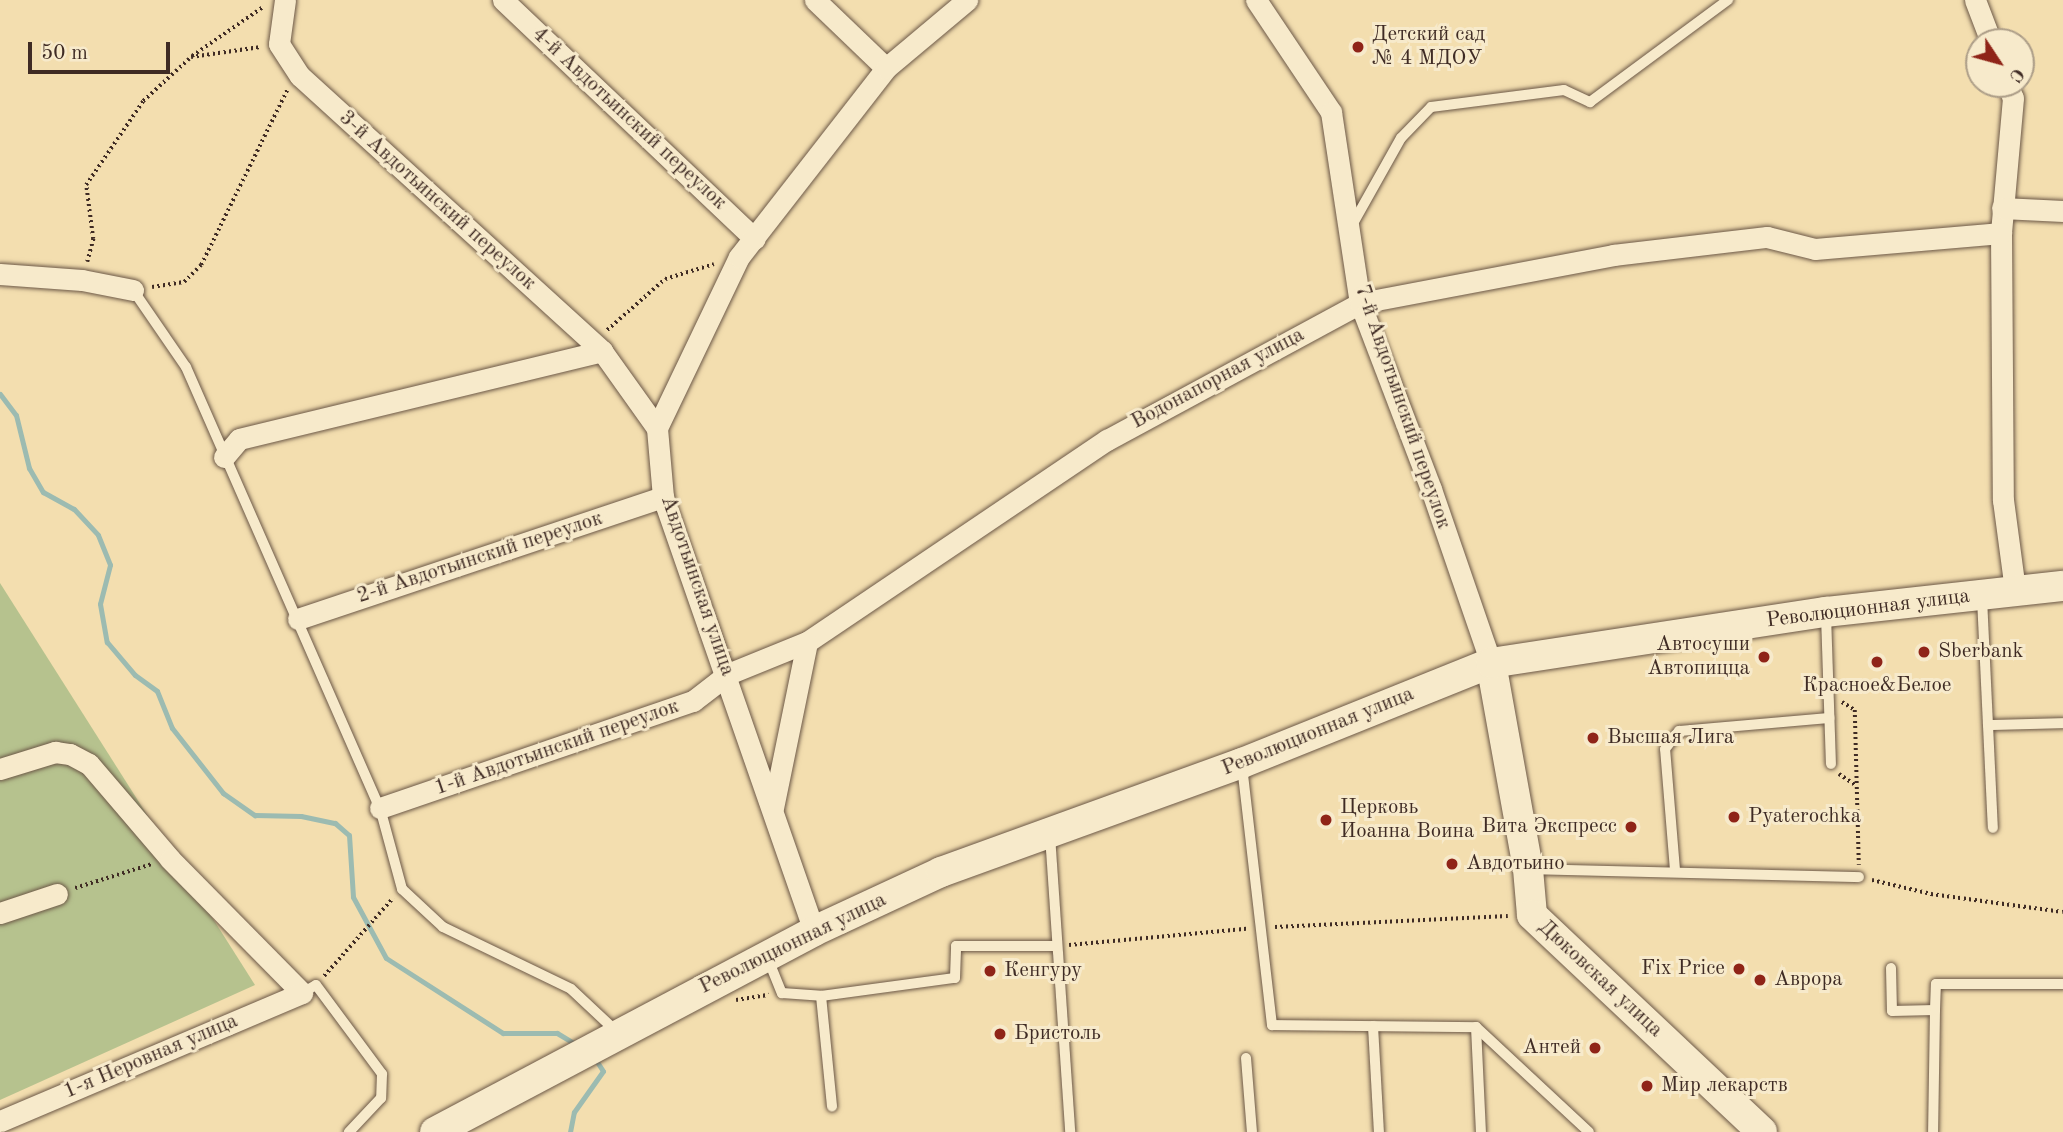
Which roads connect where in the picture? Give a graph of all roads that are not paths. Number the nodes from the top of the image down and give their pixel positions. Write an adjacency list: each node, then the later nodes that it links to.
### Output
1 (285, 0): 19 (street, 3-й Авдотьинский переулок)
2 (503, 0): 15 (street, 4-й Авдотьинский переулок)
3 (814, 0): 9 (street)
4 (967, 0): 9 (street)
5 (1256, 0): 13 (street, 7-й Авдотьинский переулок)
6 (1728, 0): 13 (lane)
7 (1975, 0): 8 (street)
8 (1986, 28)
9 (886, 68): 15 (street)
10 (2012, 98): 11 (street)
11 (2002, 208): 12 (street); 14 (street)
12 (2063, 211)
13 (1348, 233): 18 (street, 7-й Авдотьинский переулок)
14 (2001, 233): 18 (street, Водонапорная улица); 24 (street)
15 (755, 239): 20 (street)
16 (0, 274): 17 (street)
17 (133, 290): 21 (lane)
18 (1360, 303): 28 (street, Водонапорная улица); 29 (street, 7-й Авдотьинский переулок)
19 (602, 351): 20 (street, 3-й Авдотьинский переулок); 21 (street)
20 (657, 428): 22 (street, Авдотьинская улица)
21 (224, 457): 27 (lane)
22 (663, 497): 27 (street, 2-й Авдотьинский переулок); 30 (street, Авдотьинская улица)
23 (2063, 586): 24 (main road, Революционная улица)
24 (2015, 590): 25 (main road, Революционная улица)
25 (1981, 595): 26 (main road, Революционная улица); 33 (lane)
26 (1826, 612): 29 (main road, Революционная улица); 31 (lane)
27 (298, 618): 37 (lane)
28 (807, 642): 30 (street, Водонапорная улица); 38 (street)
29 (1491, 663): 34 (main road, Революционная улица); 41 (main road, Дюковская улица)
30 (728, 674): 37 (street, 1-й Авдотьинский переулок); 38 (street, Авдотьинская улица)
31 (1829, 718): 35 (lane); 42 (lane)
32 (2063, 723): 33 (lane)
33 (1988, 725): 39 (lane)
34 (1241, 763): 40 (main road, Революционная улица); 54 (lane)
35 (1830, 764)
36 (0, 769): 51 (street)
37 (380, 808): 56 (lane)
38 (773, 808): 46 (street, Авдотьинская улица)
39 (1993, 828)
40 (1049, 832): 46 (main road, Революционная улица); 47 (lane)
41 (1528, 869): 42 (lane); 67 (main road, Дюковская улица)
42 (1675, 870): 43 (lane)
43 (1859, 877)
44 (57, 894): 45 (street)
45 (0, 913)
46 (814, 931): 48 (main road, Революционная улица)
47 (1057, 946): 52 (lane); 62 (lane)
48 (766, 956): 52 (lane); 56 (main road, Революционная улица)
49 (1891, 968): 53 (lane)
50 (2063, 984): 53 (lane)
51 (309, 989): 59 (street, 1-я Неровная улица); 60 (lane)
52 (821, 996): 58 (lane)
53 (1935, 1010): 68 (lane)
54 (1373, 1026): 55 (lane); 64 (lane)
55 (1476, 1027): 65 (lane); 66 (lane)
56 (618, 1033): 61 (main road, Революционная улица)
57 (1247, 1058): 63 (lane)
58 (832, 1106)
59 (0, 1121)
60 (349, 1132)
61 (435, 1132)
62 (1070, 1132)
63 (1252, 1132)
64 (1379, 1132)
65 (1481, 1132)
66 (1588, 1132)
67 (1762, 1132)
68 (1934, 1132)

